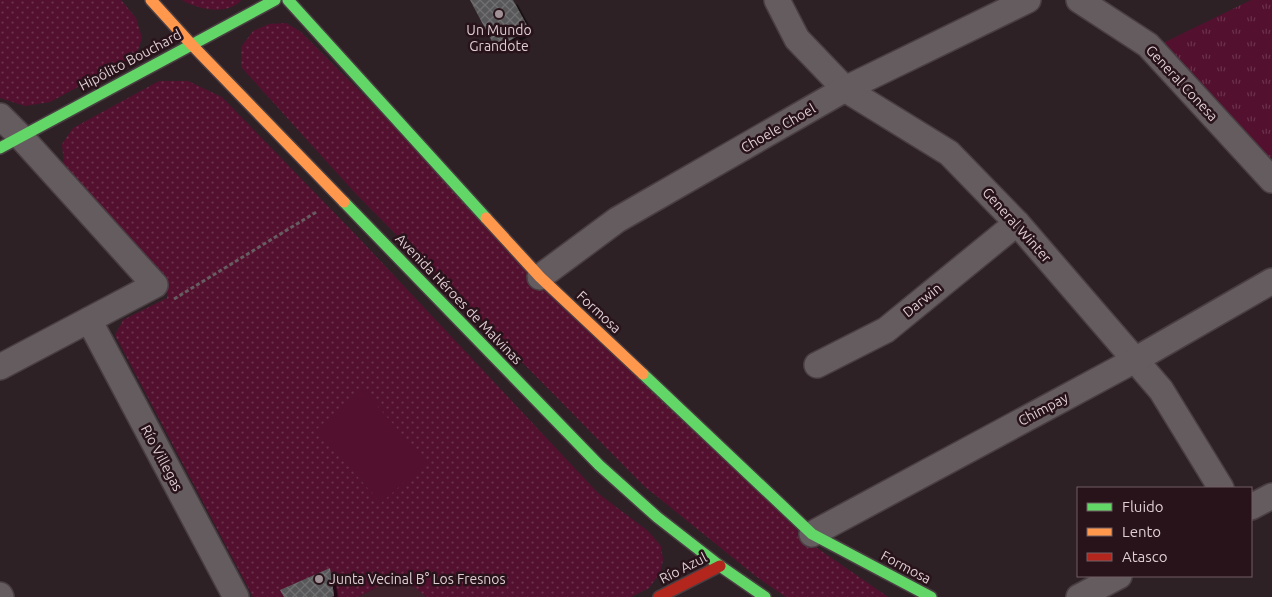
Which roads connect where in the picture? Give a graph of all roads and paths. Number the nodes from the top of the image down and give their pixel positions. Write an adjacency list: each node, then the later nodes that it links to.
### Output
1 (151, 0): 7 (main road, Avenida Héroes de Malvinas)
2 (275, 0): 7 (main road, Hipólito Bouchard)
3 (288, 0): 14 (main road, Formosa)
4 (777, 0): 8 (street, General Winter)
5 (1028, 0): 8 (street, Choele Choel)
6 (1079, 0): 11 (street, General Conesa)
7 (192, 44): 10 (main road, Hipólito Bouchard); 12 (main road, Avenida Héroes de Malvinas)
8 (845, 89): 13 (street, General Winter); 14 (street, Choele Choel)
9 (0, 116): 10 (street)
10 (10, 142): 16 (street)
11 (1272, 180)
12 (340, 197): 16 (path); 25 (main road, Avenida Héroes de Malvinas)
13 (1017, 223): 18 (street, General Winter); 19 (street, Darwin)
14 (540, 277): 24 (main road, Formosa)
15 (1272, 281): 18 (street, Chimpay)
16 (155, 285): 17 (street)
17 (89, 320): 20 (street); 27 (street, Río Villegas)
18 (1134, 360): 21 (street, General Winter); 24 (street, Chimpay)
19 (817, 365)
20 (0, 367)
21 (1220, 487)
22 (1272, 496): 23 (street)
23 (1252, 506)
24 (812, 534): 30 (main road, Formosa)
25 (720, 566): 28 (main road, Río Azul); 29 (main road, Avenida Héroes de Malvinas)
26 (1117, 577): 31 (street)
27 (236, 597)
28 (659, 597)
29 (765, 597)
30 (931, 597)
31 (1079, 597)

